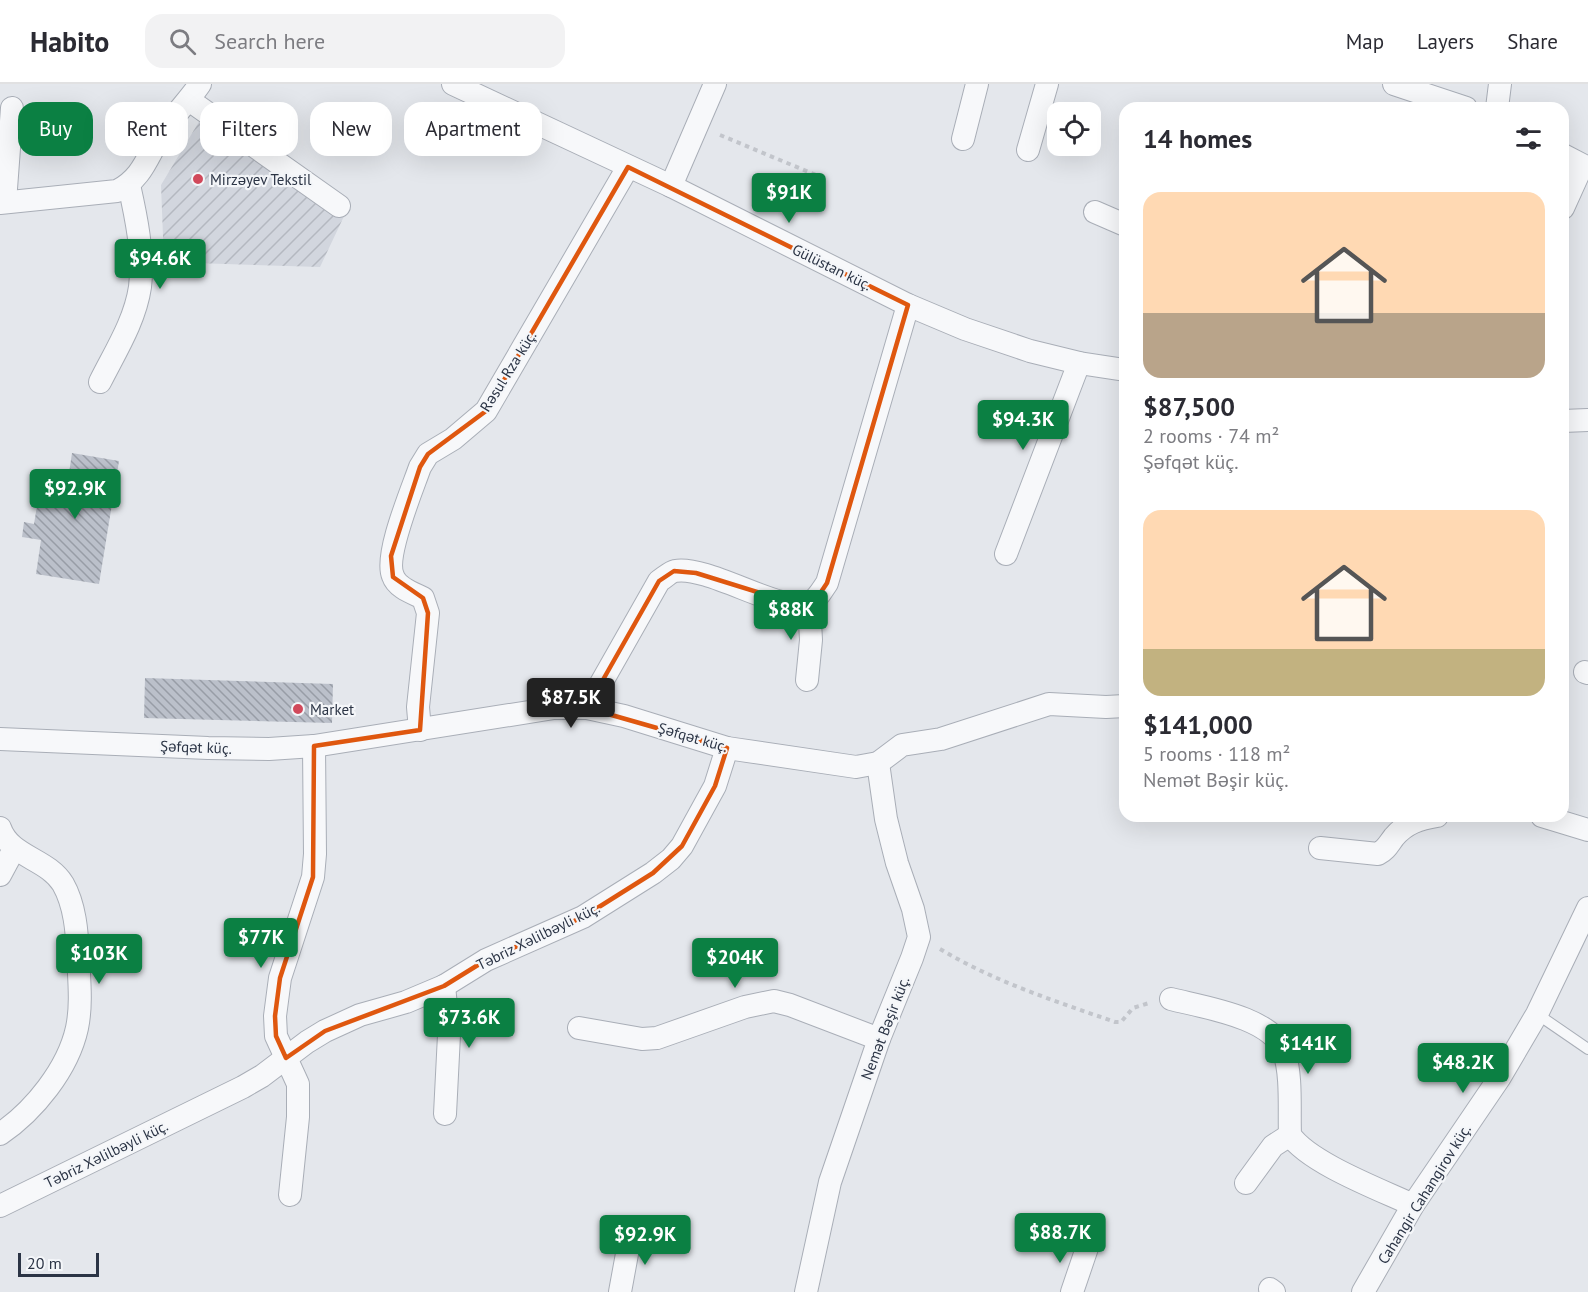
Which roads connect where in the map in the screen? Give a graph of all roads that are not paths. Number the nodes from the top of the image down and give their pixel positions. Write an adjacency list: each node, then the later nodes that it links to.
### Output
1 (453, 84): 14 (street, Gülüstan küç.)
2 (716, 84): 16 (street)
3 (977, 84): 11 (street)
4 (1047, 84): 12 (street)
5 (1394, 84): 8 (street)
6 (1500, 84): 9 (street)
7 (194, 92): 15 (street); 19 (street)
8 (1448, 102)
9 (1498, 102)
10 (12, 108): 18 (street)
11 (963, 139)
12 (1028, 150)
13 (1578, 163): 17 (street)
14 (628, 167): 16 (street, Gülüstan küç.); 33 (street, Rəsul Rza küç.)
15 (129, 184): 18 (street); 25 (street)
16 (671, 186): 22 (street, Gülüstan küç.)
17 (1569, 190)
18 (3, 203)
19 (339, 206)
20 (1095, 212): 21 (street)
21 (1119, 222)
22 (908, 305): 23 (street, Gülüstan küç.); 29 (street)
23 (1079, 363): 24 (street, Gülüstan küç.); 28 (street)
24 (1119, 369)
25 (99, 382)
26 (1588, 420): 27 (street)
27 (1569, 421)
28 (1006, 554)
29 (809, 604): 30 (street); 32 (street)
30 (807, 680)
31 (1119, 706): 37 (street)
32 (587, 708): 33 (street, Şəfqət küç.); 36 (street, Şəfqət küç.)
33 (420, 730): 35 (street, Şəfqət küç.)
34 (0, 739): 35 (street, Şəfqət küç.)
35 (315, 746): 52 (street)
36 (727, 748): 37 (street, Şəfqət küç.); 46 (street, Təbriz Xəlilbəyli küç.)
37 (878, 763): 50 (street, Nemət Bəşir küç.)
38 (1411, 822): 42 (street)
39 (1562, 822): 41 (street)
40 (0, 828): 43 (street)
41 (1588, 830)
42 (1320, 848)
43 (14, 849): 44 (street); 54 (street)
44 (0, 875)
45 (1588, 908): 48 (street, Cahangir Cahangirov küç.)
46 (444, 986): 52 (street, Təbriz Xəlilbəyli küç.); 53 (street)
47 (1171, 999): 55 (street)
48 (1537, 1014): 51 (lane); 59 (street, Cahangir Cahangirov küç.)
49 (579, 1028): 50 (street)
50 (879, 1039): 63 (street, Nemət Bəşir küç.)
51 (1588, 1049)
52 (286, 1058): 57 (street); 58 (street, Təbriz Xəlilbəyli küç.)
53 (445, 1114)
54 (0, 1134)
55 (1290, 1135): 56 (street); 59 (street)
56 (1246, 1183)
57 (290, 1195)
58 (1, 1201)
59 (1413, 1205): 65 (street, Cahangir Cahangirov küç.)
60 (631, 1232): 62 (street)
61 (1087, 1248): 64 (street)
62 (620, 1292)
63 (806, 1292)
64 (1072, 1292)
65 (1363, 1292)

